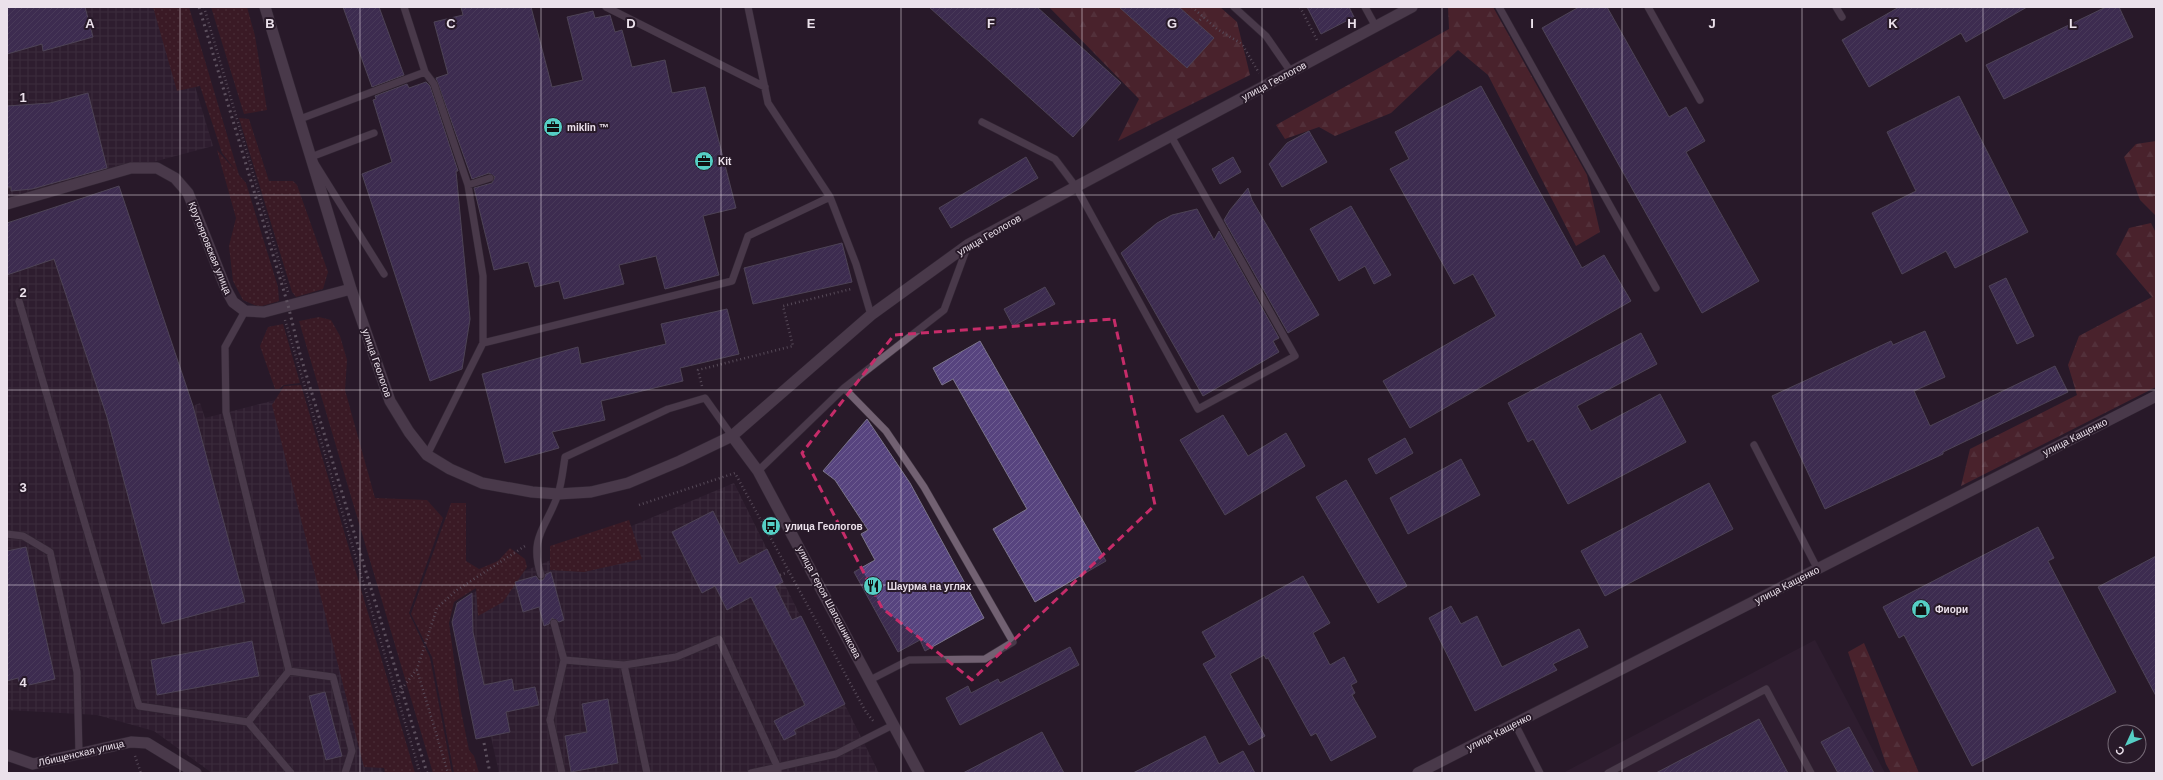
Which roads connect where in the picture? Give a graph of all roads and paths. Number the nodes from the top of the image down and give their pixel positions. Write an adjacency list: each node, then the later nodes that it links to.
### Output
1 (204, 7): 40 (path)
2 (265, 7): 24 (street, улица Геологов)
3 (404, 7): 19 (lane)
4 (606, 7): 22 (lane)
5 (748, 7): 22 (lane)
6 (1192, 7): 14 (path)
7 (1234, 7): 20 (lane)
8 (1300, 7): 18 (path)
9 (1366, 7): 17 (lane)
10 (1412, 7): 17 (street, улица Геологов)
11 (1499, 7): 37 (lane)
12 (1648, 7): 23 (lane)
13 (1836, 7): 15 (lane)
14 (1203, 17): 16 (path); 21 (path)
15 (1842, 17)
16 (1197, 24)
17 (1376, 27): 20 (street, улица Геологов)
18 (1318, 42)
19 (425, 72): 24 (lane); 30 (lane)
20 (1291, 72): 27 (street, улица Геологов)
21 (1260, 74)
22 (765, 87): 32 (lane)
23 (1700, 100)
24 (300, 119): 28 (street, улица Геологов)
25 (982, 122): 31 (lane)
26 (374, 133): 28 (lane)
27 (1171, 136): 31 (street, улица Геологов); 31 (lane)
28 (311, 156): 35 (lane); 38 (street, улица Геологов)
29 (490, 178): 30 (lane)
30 (468, 185): 43 (lane)
31 (1076, 187): 34 (street, улица Геологов)
32 (830, 197): 36 (lane); 43 (lane)
33 (7, 204): 41 (street, Крутояровская улица)
34 (969, 244): 42 (street, улица Геологов); 44 (lane)
35 (384, 274)
36 (862, 286): 42 (lane); 46 (path)
37 (1656, 288)
38 (352, 289): 40 (street); 49 (street, улица Геологов)
39 (19, 301): 66 (lane)
40 (287, 305): 41 (street); 65 (path)
41 (245, 311): 63 (lane)
42 (871, 315): 47 (street, улица Геологов)
43 (483, 343): 49 (lane)
44 (844, 388): 50 (lane); 64 (lane)
45 (2156, 396): 55 (street, улица Кащенко)
46 (705, 398): 47 (lane); 51 (lane)
47 (732, 436): 50 (street, улица Героя Шапошникова); 51 (street, улица Геологов)
48 (1754, 445): 55 (lane)
49 (427, 455): 51 (street, улица Геологов)
50 (758, 472): 64 (street, улица Героя Шапошникова)
51 (558, 494): 57 (lane)
52 (638, 505): 56 (path)
53 (7, 534): 70 (lane)
54 (511, 556): 62 (path)
55 (1818, 570): 67 (street, улица Кащенко)
56 (788, 572): 58 (path); 69 (path)
57 (541, 575)
58 (780, 575)
59 (554, 623): 60 (lane)
60 (564, 660): 61 (lane); 79 (lane)
61 (624, 665): 73 (lane); 80 (lane)
62 (417, 669): 65 (path); 78 (path)
63 (289, 671): 66 (lane); 76 (lane)
64 (870, 680): 68 (street, улица Героя Шапошникова)
65 (398, 699): 77 (path)
66 (248, 722): 75 (lane)
67 (1515, 724): 83 (street, улица Кащенко); 84 (lane)
68 (893, 725): 69 (lane); 82 (street, улица Героя Шапошникова)
69 (881, 732): 73 (lane)
70 (79, 753): 72 (street, Лбищенская улица); 74 (street, Лбищенская улица)
71 (7, 755): 72 (street, Лбищенская улица)
72 (34, 768)
73 (778, 770): 81 (lane)
74 (196, 773)
75 (291, 773)
76 (345, 773)
77 (420, 773)
78 (448, 773)
79 (562, 773)
80 (647, 773)
81 (752, 773)
82 (919, 773)
83 (1418, 773)
84 (1540, 773)
85 (1608, 773): 86 (lane)
86 (1810, 773)

